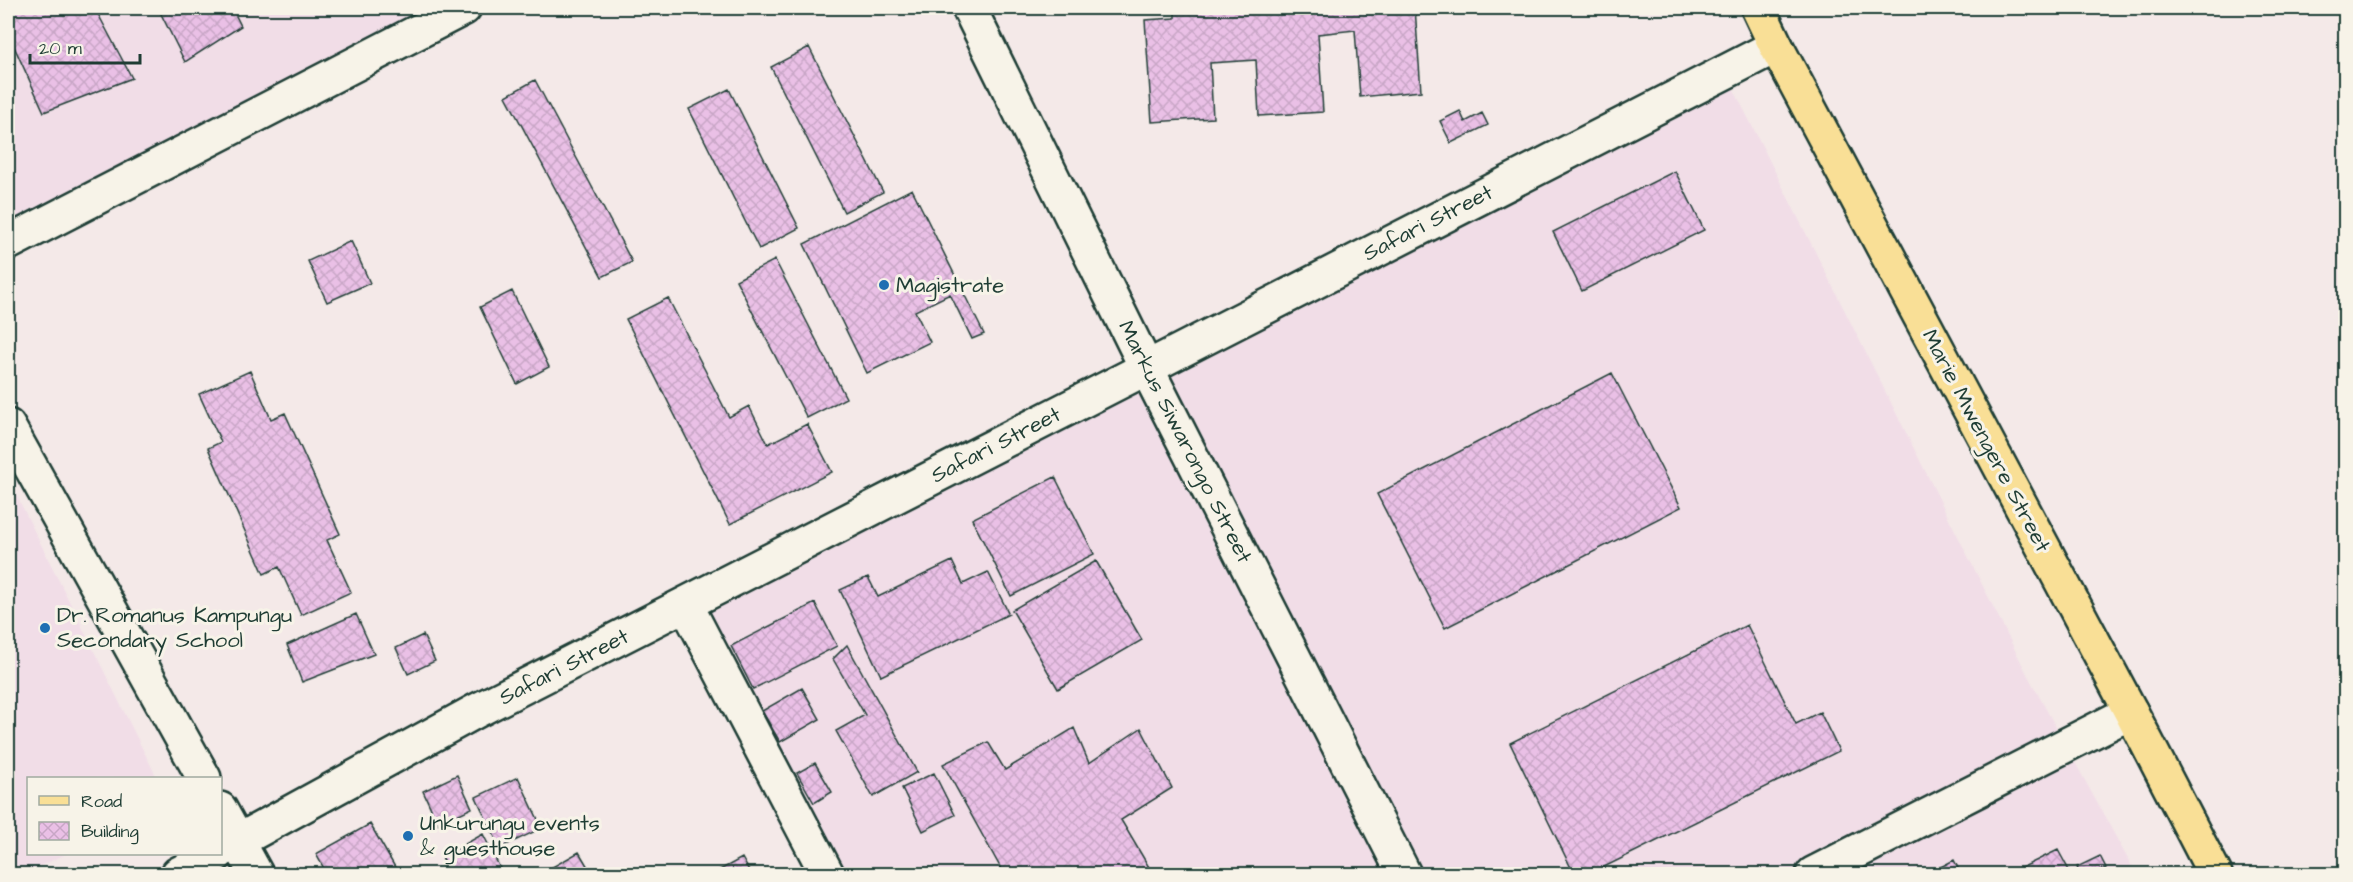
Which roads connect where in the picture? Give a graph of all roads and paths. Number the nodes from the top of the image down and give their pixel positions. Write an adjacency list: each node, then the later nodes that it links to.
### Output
1 (464, 8): 5 (street)
2 (969, 8): 6 (street, Markus Siwarongo Street)
3 (1758, 8): 4 (main road, Marie Mwengere Street)
4 (1776, 46): 6 (street, Safari Street); 9 (main road, Marie Mwengere Street)
5 (8, 243)
6 (1146, 367): 8 (street, Safari Street); 17 (street, Markus Siwarongo Street)
7 (8, 426): 10 (street)
8 (686, 605): 12 (street, Safari Street); 16 (street)
9 (2131, 712): 18 (street); 19 (main road, Marie Mwengere Street)
10 (203, 777)
11 (222, 825): 12 (street)
12 (225, 849): 15 (street)
13 (214, 855): 14 (street, Safari Street)
14 (178, 874)
15 (256, 874)
16 (827, 874)
17 (1404, 874)
18 (1813, 874)
19 (2215, 874)

